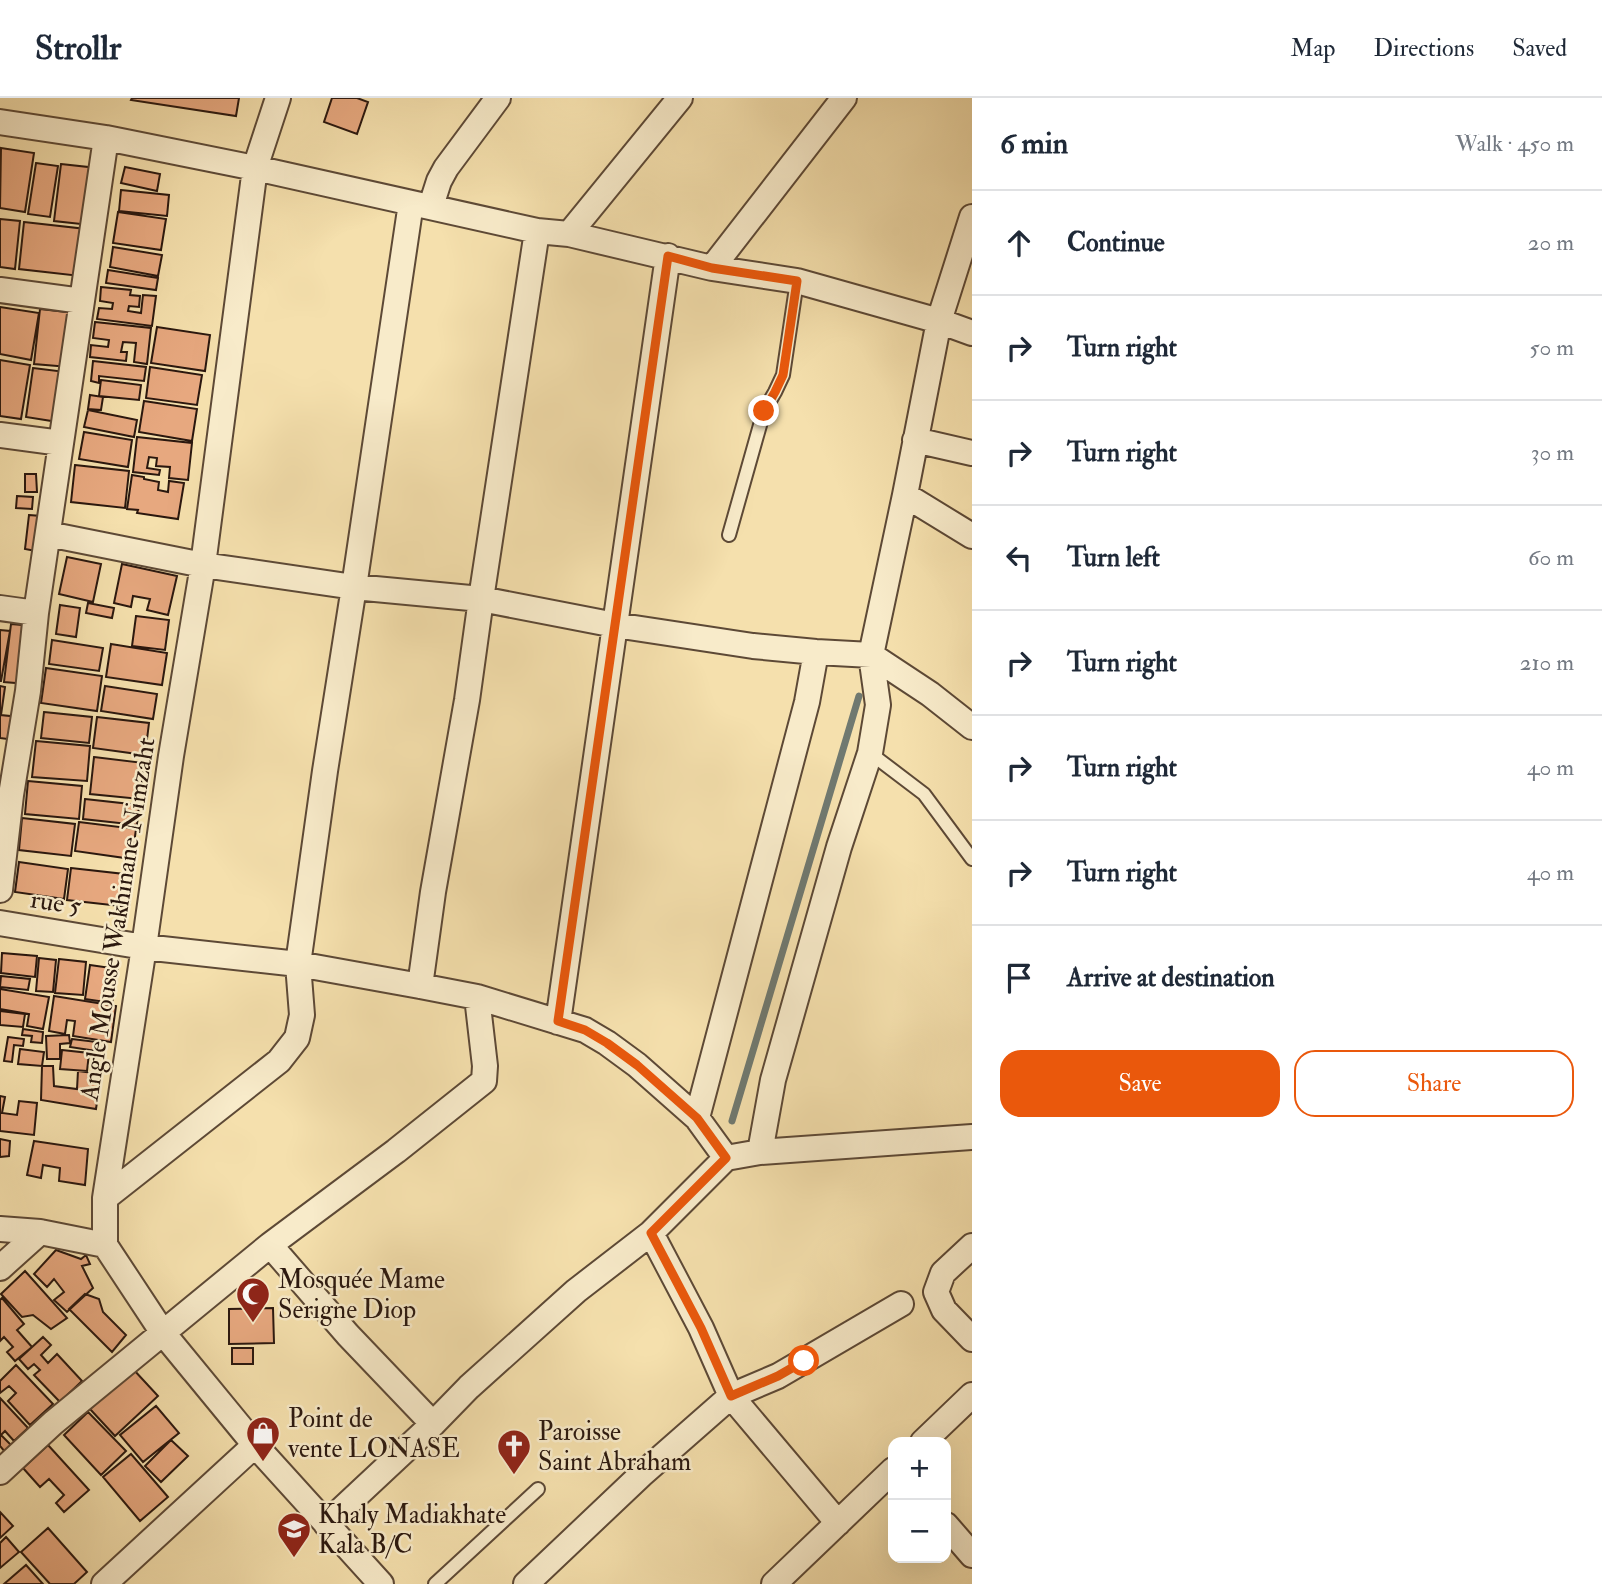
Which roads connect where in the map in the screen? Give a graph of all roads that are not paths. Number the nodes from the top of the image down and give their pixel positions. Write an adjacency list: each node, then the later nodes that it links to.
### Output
1 (278, 98): 7 (street, Angle Mousse Wakhinane Nimzaht)
2 (498, 98): 8 (street)
3 (680, 98): 11 (street)
4 (844, 98): 13 (street)
5 (0, 122): 6 (street)
6 (106, 138): 7 (street); 16 (street)
7 (255, 168): 8 (street); 27 (street, Angle Mousse Wakhinane Nimzaht)
8 (421, 205): 10 (street); 28 (street)
9 (972, 216): 17 (street)
10 (537, 231): 11 (street); 29 (street)
11 (569, 234): 12 (street)
12 (668, 256): 13 (street); 32 (street)
13 (712, 268): 14 (street)
14 (797, 281): 17 (street); 25 (lane)
15 (0, 290): 16 (street)
16 (82, 301): 21 (street)
17 (939, 321): 18 (street); 20 (street)
18 (972, 333)
19 (0, 435): 21 (street)
20 (915, 440): 22 (street); 23 (street)
21 (61, 443): 24 (street)
22 (972, 453)
23 (905, 495): 26 (street); 34 (street)
24 (48, 534): 27 (street); 31 (street)
25 (729, 535)
26 (972, 536)
27 (203, 565): 28 (street); 41 (street, Angle Mousse Wakhinane Nimzaht)
28 (354, 587): 29 (street); 42 (street)
29 (481, 599): 32 (street); 43 (street)
30 (0, 608): 31 (street)
31 (36, 613): 37 (street)
32 (615, 625): 33 (street); 45 (street)
33 (816, 652): 34 (street); 46 (street)
34 (871, 655): 35 (street); 36 (street)
35 (972, 727)
36 (870, 753): 38 (lane); 48 (street)
37 (8, 762): 39 (street)
38 (972, 859)
39 (0, 891)
40 (0, 923): 41 (street, rue 5)
41 (144, 947): 42 (street, rue 5); 50 (street, Angle Mousse Wakhinane Nimzaht)
42 (298, 964): 43 (street, rue 5); 50 (street)
43 (421, 986): 44 (street, rue 5)
44 (477, 997): 45 (street, rue 5); 55 (street)
45 (558, 1021): 46 (street, rue 5)
46 (697, 1118): 49 (street, rue 5)
47 (972, 1137): 48 (street)
48 (761, 1152): 49 (street)
49 (726, 1158): 53 (street)
50 (105, 1198): 54 (street, Angle Mousse Wakhinane Nimzaht)
51 (0, 1229): 52 (street)
52 (40, 1232): 54 (street); 57 (street)
53 (651, 1233): 62 (street); 63 (street)
54 (104, 1245): 59 (street)
55 (270, 1245): 59 (street); 63 (street)
56 (972, 1246): 60 (street)
57 (0, 1268)
58 (901, 1304): 62 (street)
59 (163, 1332): 65 (street); 66 (street)
60 (972, 1339)
61 (972, 1395): 64 (street)
62 (731, 1396): 69 (street); 77 (street)
63 (433, 1424): 70 (street)
64 (928, 1437)
65 (255, 1445): 70 (street); 74 (street)
66 (0, 1472)
67 (888, 1476): 69 (street)
68 (538, 1489): 76 (lane)
69 (838, 1523): 73 (street)
70 (326, 1524): 75 (street)
71 (951, 1531): 72 (street)
72 (972, 1555)
73 (789, 1579)
74 (104, 1584)
75 (381, 1584)
76 (435, 1584)
77 (526, 1584)

